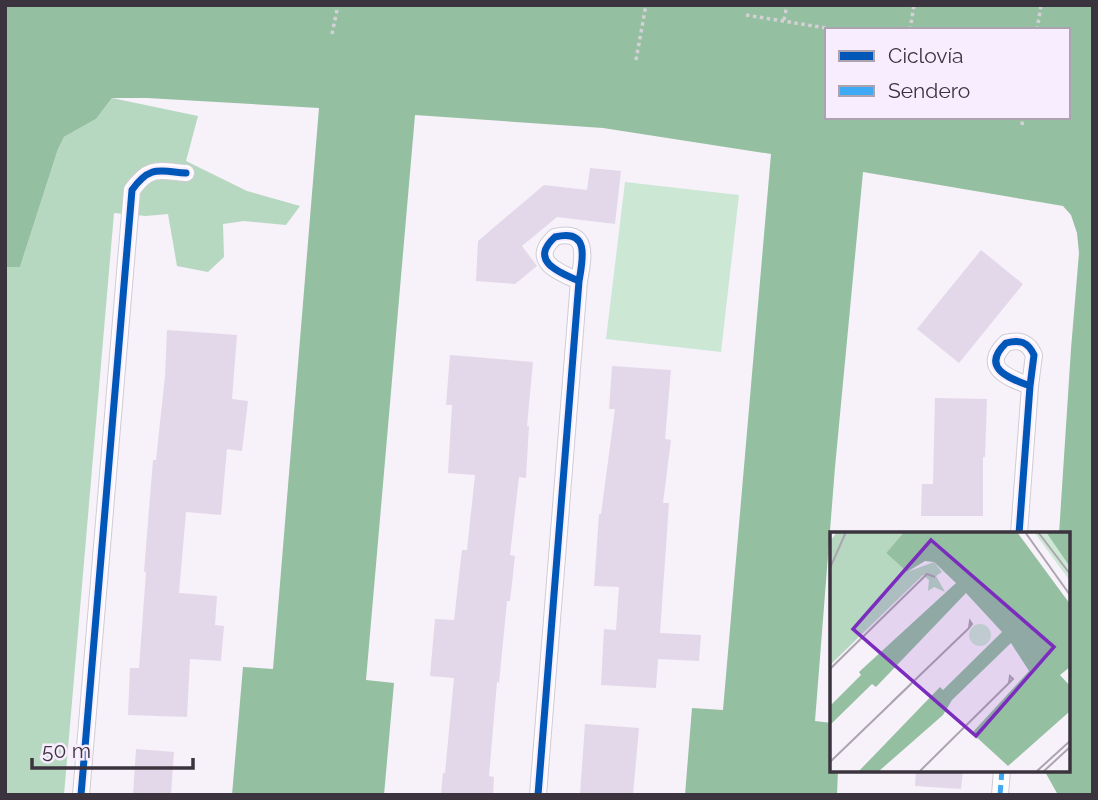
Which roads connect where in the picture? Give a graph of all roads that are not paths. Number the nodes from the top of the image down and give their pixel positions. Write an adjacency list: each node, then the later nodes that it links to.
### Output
1 (186, 173): 6 (street)
2 (579, 281): 7 (street)
3 (1030, 386): 4 (street)
4 (1019, 532)
5 (1002, 772): 8 (street)
6 (81, 795)
7 (538, 795)
8 (1000, 795)

